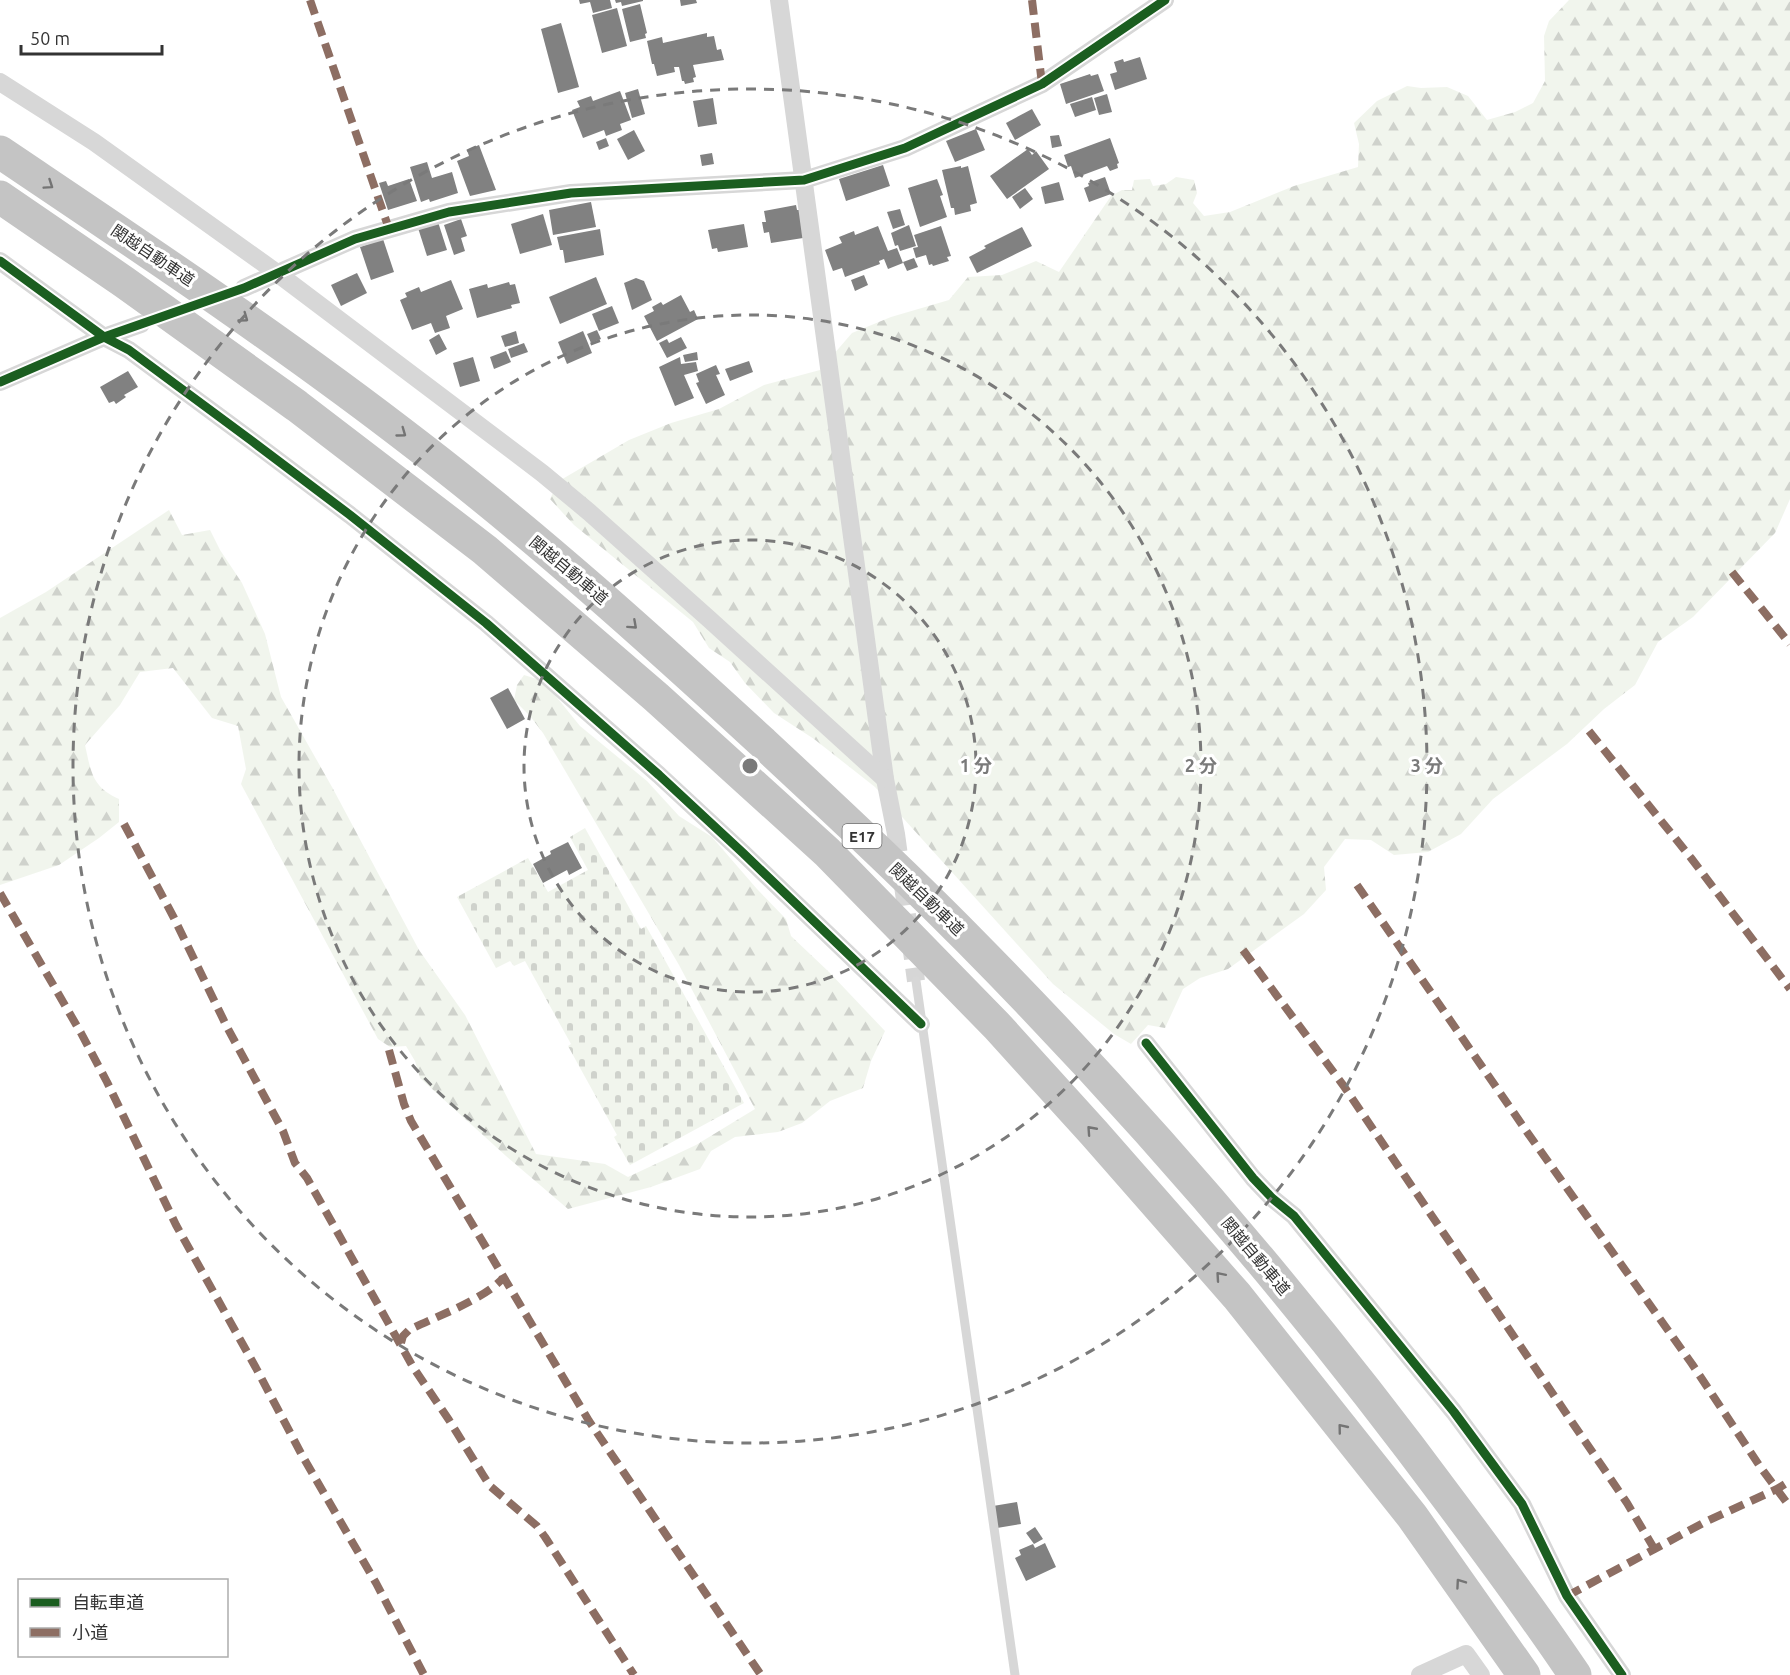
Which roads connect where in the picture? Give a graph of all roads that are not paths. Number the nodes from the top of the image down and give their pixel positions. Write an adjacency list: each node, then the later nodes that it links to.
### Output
1 (779, 0): 5 (street)
2 (1165, 0): 5 (street)
3 (0, 82): 8 (street)
4 (0, 152): 22 (highway, 関越自動車道 / E17, one-way to 22)
5 (804, 180): 8 (street); 13 (street)
6 (0, 197): 21 (highway, E17, one-way to 6)
7 (0, 261): 11 (street)
8 (277, 273): 9 (street); 13 (street)
9 (244, 288)
10 (141, 324): 11 (street)
11 (104, 337): 12 (street); 16 (street)
12 (0, 382)
13 (885, 779): 14 (street)
14 (896, 834)
15 (916, 981): 16 (lane)
16 (921, 1024): 18 (lane)
17 (1146, 1043): 23 (street)
18 (1015, 1675)
19 (1420, 1675): 20 (street)
20 (1481, 1675)
21 (1524, 1675)
22 (1575, 1675)
23 (1622, 1675)

